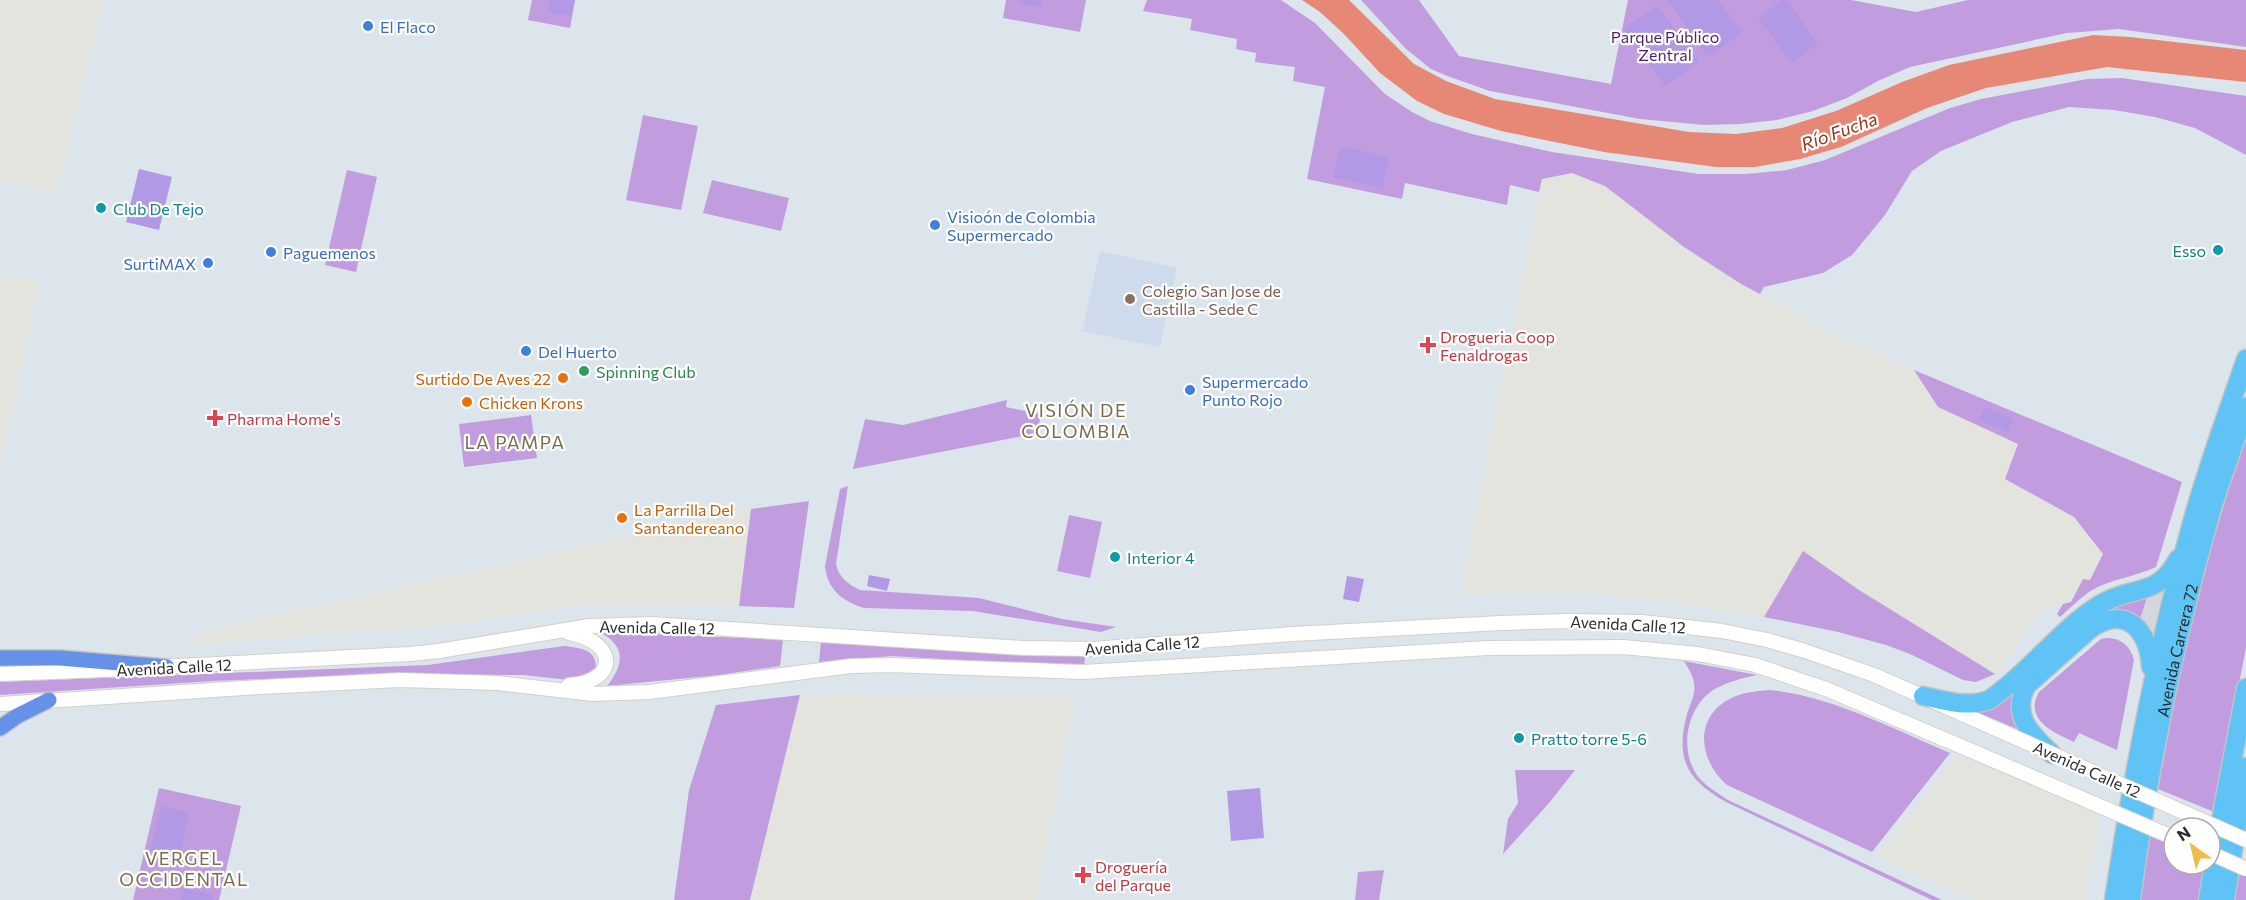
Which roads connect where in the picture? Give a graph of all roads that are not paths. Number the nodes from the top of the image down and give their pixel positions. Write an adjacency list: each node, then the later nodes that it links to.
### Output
1 (2246, 359): 4 (highway, Avenida Carrera 72)
2 (2246, 401): 4 (highway)
3 (2246, 407): 5 (highway, Avenida Carrera 72)
4 (2222, 431): 5 (highway, Avenida Carrera 72)
5 (2199, 528): 10 (highway, Avenida Carrera 72); 13 (highway); 19 (highway, Avenida Carrera 72)
6 (559, 631): 8 (main road, Avenida Calle 12); 11 (main road); 13 (main road, Avenida Calle 12)
7 (0, 658): 8 (main road)
8 (167, 667): 9 (main road, Avenida Calle 12)
9 (0, 674)
10 (2152, 683): 16 (highway, Avenida Carrera 72); 18 (highway)
11 (540, 687): 14 (main road, Avenida Calle 12); 21 (main road, Avenida Calle 12, bridge)
12 (2246, 688): 27 (highway)
13 (1923, 696): 18 (main road, Avenida Calle 12, bridge)
14 (49, 700): 15 (main road, Avenida Calle 12); 17 (main road)
15 (0, 704)
16 (2144, 726): 19 (highway); 25 (highway, Avenida Carrera 72)
17 (0, 728)
18 (2052, 754): 22 (main road, Avenida Calle 12, bridge)
19 (2151, 775): 26 (highway, Avenida Carrera 72)
20 (2245, 779): 28 (highway)
21 (2162, 833)
22 (2246, 840)
23 (2222, 858): 24 (main road, bridge)
24 (2246, 869)
25 (2114, 900)
26 (2131, 900)
27 (2208, 900)
28 (2225, 900)

